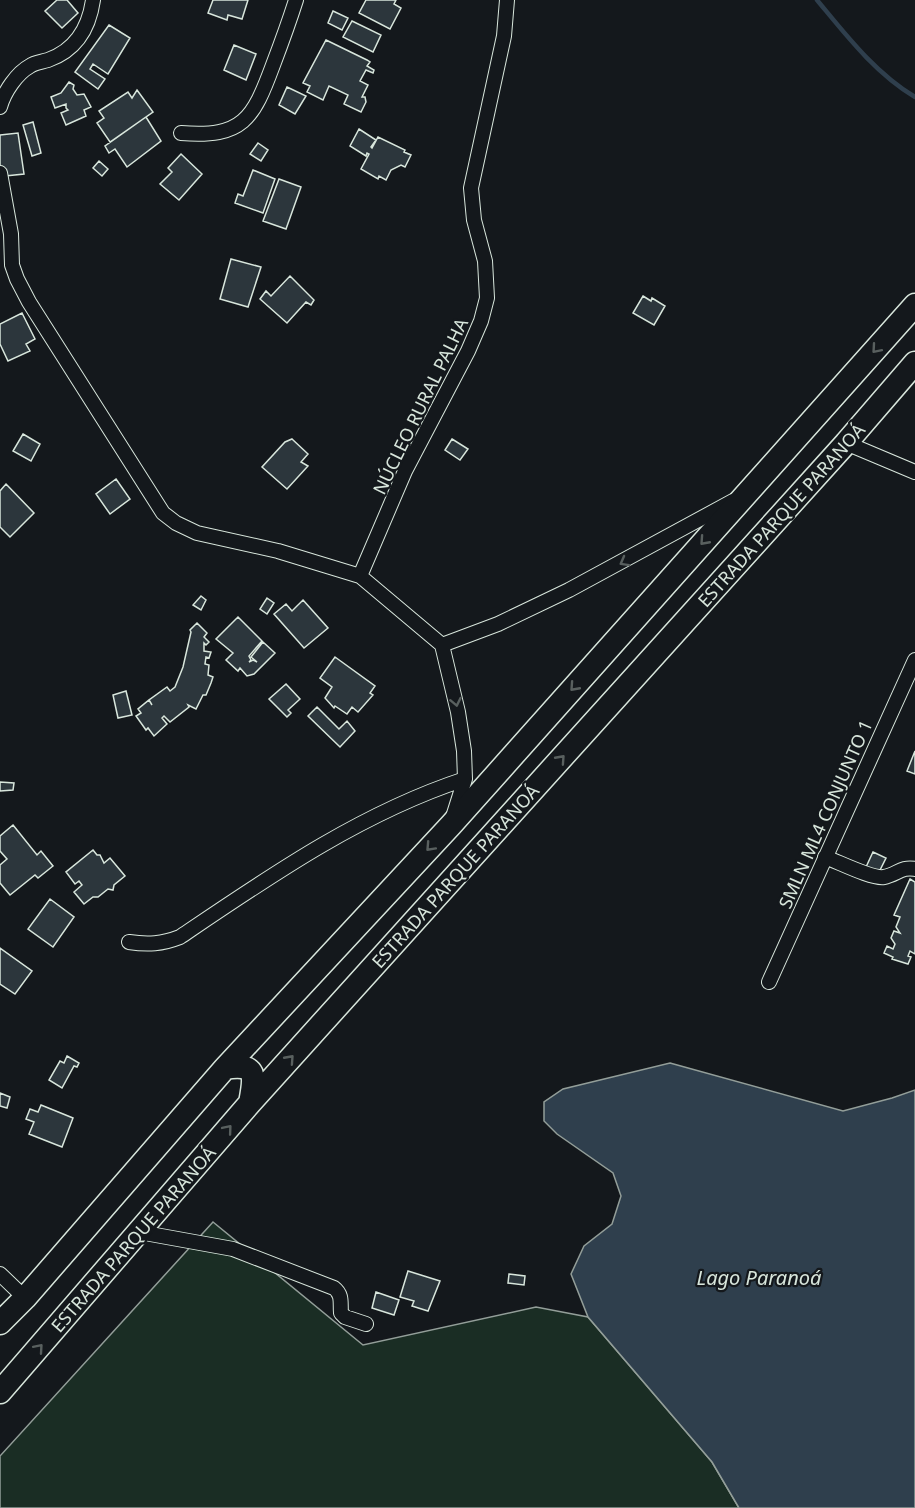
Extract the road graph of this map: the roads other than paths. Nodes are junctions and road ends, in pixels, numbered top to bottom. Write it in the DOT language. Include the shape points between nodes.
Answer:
graph roads {
  1 [pos="93,0"];
  2 [pos="296,0"];
  3 [pos="507,0"];
  4 [pos="0,107"];
  5 [pos="181,133"];
  6 [pos="0,173"];
  7 [pos="915,305"];
  8 [pos="915,363"];
  9 [pos="846,443"];
  10 [pos="915,472"];
  11 [pos="748,492"];
  12 [pos="360,576"];
  13 [pos="442,645"];
  14 [pos="915,660"];
  15 [pos="465,779"];
  16 [pos="451,825"];
  17 [pos="825,857"];
  18 [pos="915,869"];
  19 [pos="129,942"];
  20 [pos="769,982"];
  21 [pos="225,1068"];
  22 [pos="250,1103"];
  23 [pos="139,1232"];
  24 [pos="0,1274"];
  25 [pos="25,1298"];
  26 [pos="0,1323"];
  27 [pos="366,1324"];
  28 [pos="0,1392"];
  1 -- 4 [label="street" via="91,15 75,45 23,70"];
  2 -- 5 [label="street" via="260,99 249,116 230,129 207,135"];
  3 -- 12 [label="street, NÚCLEO RURAL PALHA" via="504,36 471,188 474,220 485,261 487,298 468,351 405,471"];
  6 -- 12 [label="street" via="16,279 163,513 197,533 278,551"];
  7 -- 11 [label="main road, ESTRADA PARQUE PARANOÁ, one-way"];
  8 -- 9 [label="main road, ESTRADA PARQUE PARANOÁ"];
  9 -- 10 [label="street"];
  22 -- 9 [label="main road, ESTRADA PARQUE PARANOÁ, one-way"];
  11 -- 13 [label="street, one-way" via="569,590"];
  11 -- 16 [label="main road, ESTRADA PARQUE PARANOÁ, one-way"];
  12 -- 13 [label="street"];
  13 -- 15 [label="street, one-way" via="458,712"];
  14 -- 17 [label="street, SMLN ML4 CONJUNTO 1"];
  15 -- 16 [label="street"];
  15 -- 19 [label="street" via="374,815 285,867 180,937 163,944"];
  16 -- 21 [label="main road, ESTRADA PARQUE PARANOÁ, one-way"];
  17 -- 18 [label="street" via="878,878 903,868"];
  17 -- 20 [label="street, SMLN ML4 CONJUNTO 1"];
  21 -- 22 [label="main road" via="244,1066 251,1070 254,1078"];
  21 -- 25 [label="main road, ESTRADA PARQUE PARANOÁ"];
  23 -- 22 [label="main road, ESTRADA PARQUE PARANOÁ, one-way"];
  23 -- 27 [label="street" via="233,1249 334,1288 341,1297 341,1313"];
  28 -- 23 [label="main road, ESTRADA PARQUE PARANOÁ, one-way"];
  24 -- 25 [label="street"];
  25 -- 26 [label="main road, ESTRADA PARQUE PARANOÁ"];
}
